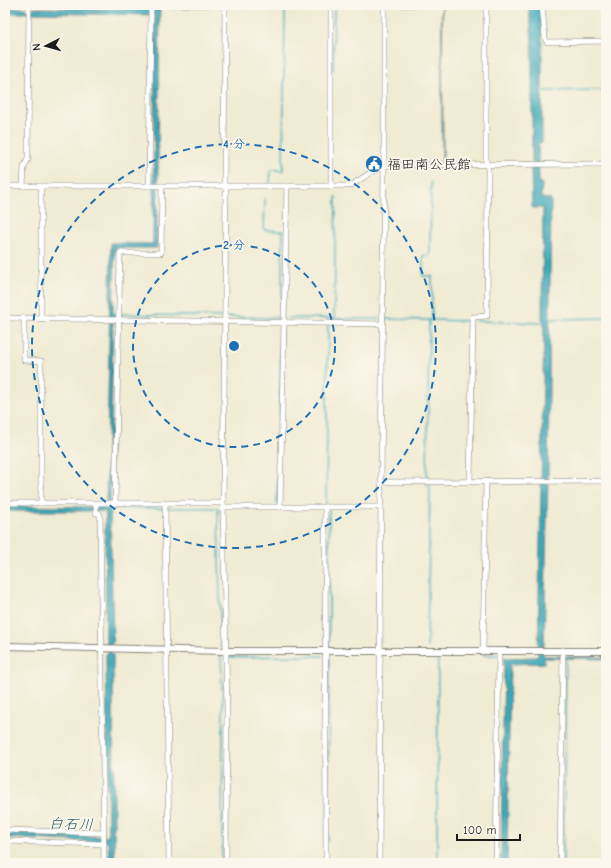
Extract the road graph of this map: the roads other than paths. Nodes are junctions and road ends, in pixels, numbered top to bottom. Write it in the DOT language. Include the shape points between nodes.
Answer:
graph roads {
  1 [pos="159,5"];
  2 [pos="225,5"];
  3 [pos="331,5"];
  4 [pos="384,5"];
  5 [pos="440,5"];
  6 [pos="444,5"];
  7 [pos="486,5"];
  8 [pos="522,5"];
  9 [pos="542,5"];
  10 [pos="151,6"];
  11 [pos="29,9"];
  12 [pos="606,41"];
  13 [pos="606,164"];
  14 [pos="384,166"];
  15 [pos="487,166"];
  16 [pos="5,186"];
  17 [pos="23,186"];
  18 [pos="156,186"];
  19 [pos="224,186"];
  20 [pos="287,186"];
  21 [pos="331,186"];
  22 [pos="41,187"];
  23 [pos="117,317"];
  24 [pos="5,318"];
  25 [pos="24,318"];
  26 [pos="41,318"];
  27 [pos="224,321"];
  28 [pos="284,322"];
  29 [pos="382,324"];
  30 [pos="606,480"];
  31 [pos="470,481"];
  32 [pos="486,481"];
  33 [pos="381,482"];
  34 [pos="5,503"];
  35 [pos="41,503"];
  36 [pos="96,504"];
  37 [pos="114,504"];
  38 [pos="223,505"];
  39 [pos="165,506"];
  40 [pos="280,507"];
  41 [pos="325,507"];
  42 [pos="381,507"];
  43 [pos="5,646"];
  44 [pos="106,649"];
  45 [pos="167,650"];
  46 [pos="499,650"];
  47 [pos="226,651"];
  48 [pos="326,651"];
  49 [pos="380,651"];
  50 [pos="483,651"];
  51 [pos="606,651"];
  52 [pos="563,655"];
  53 [pos="5,830"];
  54 [pos="104,839"];
  55 [pos="5,841"];
  56 [pos="104,863"];
  57 [pos="169,863"];
  58 [pos="226,863"];
  59 [pos="326,863"];
  60 [pos="379,863"];
  61 [pos="496,863"];
  62 [pos="560,863"];
  1 -- 2 [label="street"];
  1 -- 10 [label="street"];
  2 -- 3 [label="street"];
  2 -- 19 [label="street"];
  3 -- 4 [label="street"];
  3 -- 21 [label="street"];
  4 -- 5 [label="street"];
  4 -- 14 [label="street"];
  5 -- 6 [label="street"];
  6 -- 7 [label="street"];
  7 -- 8 [label="street"];
  7 -- 15 [label="street"];
  9 -- 12 [label="street" via="547,42"];
  10 -- 18 [label="street"];
  11 -- 17 [label="street" via="28,159 24,167"];
  13 -- 15 [label="street"];
  14 -- 15 [label="street"];
  14 -- 21 [label="street" via="352,185"];
  14 -- 29 [label="street"];
  15 -- 31 [label="street" via="487,316 473,317"];
  16 -- 17 [label="street"];
  17 -- 22 [label="street"];
  18 -- 19 [label="street"];
  18 -- 22 [label="street"];
  18 -- 23 [label="street" via="161,253 120,253"];
  19 -- 20 [label="street"];
  19 -- 27 [label="street"];
  20 -- 21 [label="street"];
  20 -- 28 [label="street"];
  22 -- 26 [label="street"];
  23 -- 26 [label="street" via="108,320"];
  23 -- 27 [label="street"];
  23 -- 37 [label="street"];
  24 -- 25 [label="street"];
  25 -- 26 [label="street"];
  25 -- 35 [label="street" via="24,360 41,361"];
  27 -- 28 [label="street"];
  27 -- 38 [label="street"];
  28 -- 29 [label="street"];
  28 -- 40 [label="street"];
  29 -- 33 [label="street"];
  30 -- 32 [label="street"];
  31 -- 32 [label="street"];
  31 -- 33 [label="street"];
  32 -- 50 [label="street"];
  33 -- 42 [label="street"];
  34 -- 35 [label="street"];
  35 -- 36 [label="street"];
  36 -- 37 [label="street"];
  36 -- 44 [label="street" via="96,513 100,515"];
  37 -- 39 [label="street"];
  38 -- 39 [label="street"];
  38 -- 40 [label="street"];
  38 -- 47 [label="street"];
  39 -- 45 [label="street"];
  40 -- 41 [label="street"];
  41 -- 42 [label="street"];
  41 -- 48 [label="street"];
  42 -- 49 [label="street"];
  43 -- 44 [label="street"];
  44 -- 45 [label="street"];
  44 -- 54 [label="street"];
  45 -- 47 [label="street"];
  45 -- 57 [label="street"];
  46 -- 50 [label="street"];
  46 -- 52 [label="street" via="541,650"];
  46 -- 61 [label="street"];
  47 -- 48 [label="street"];
  47 -- 58 [label="street"];
  48 -- 49 [label="street"];
  48 -- 59 [label="street"];
  49 -- 50 [label="street"];
  49 -- 60 [label="street"];
  51 -- 52 [label="street"];
  52 -- 62 [label="street"];
  53 -- 54 [label="street"];
  54 -- 55 [label="street"];
  54 -- 56 [label="street"];
}
